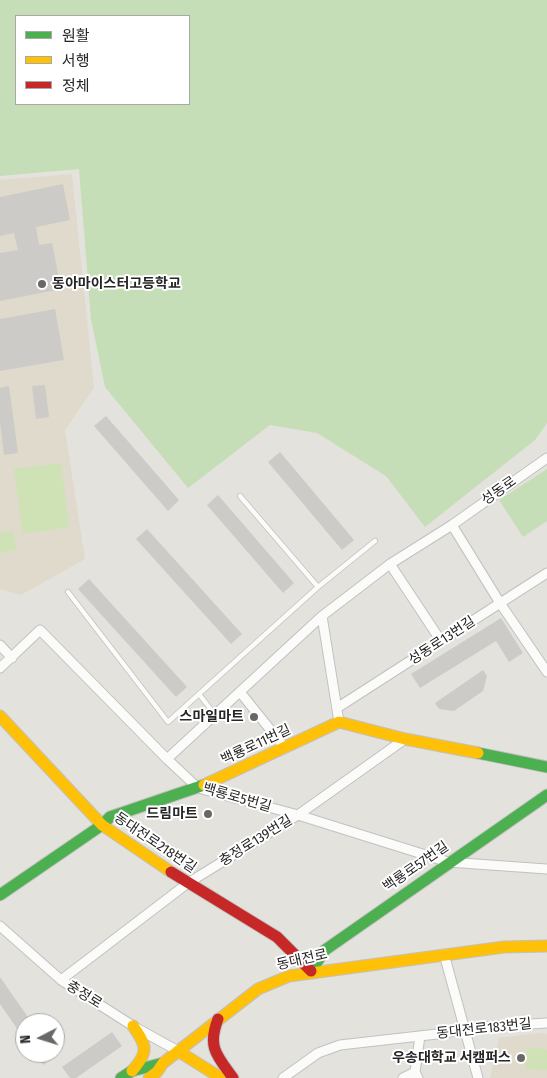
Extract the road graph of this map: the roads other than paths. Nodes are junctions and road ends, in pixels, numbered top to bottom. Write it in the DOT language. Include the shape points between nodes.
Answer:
graph roads {
  1 [pos="547,458"];
  2 [pos="240,496"];
  3 [pos="452,524"];
  4 [pos="374,541"];
  5 [pos="390,564"];
  6 [pos="547,573"];
  7 [pos="318,587"];
  8 [pos="68,592"];
  9 [pos="500,603"];
  10 [pos="322,616"];
  11 [pos="440,642"];
  12 [pos="0,645"];
  13 [pos="12,658"];
  14 [pos="0,668"];
  15 [pos="547,672"];
  16 [pos="240,692"];
  17 [pos="199,694"];
  18 [pos="337,708"];
  19 [pos="215,715"];
  20 [pos="0,716"];
  21 [pos="339,722"];
  22 [pos="405,738"];
  23 [pos="285,748"];
  24 [pos="167,759"];
  25 [pos="547,766"];
  26 [pos="198,788"];
  27 [pos="547,795"];
  28 [pos="298,816"];
  29 [pos="102,825"];
  30 [pos="448,862"];
  31 [pos="547,869"];
  32 [pos="188,883"];
  33 [pos="0,895"];
  34 [pos="0,926"];
  35 [pos="547,946"];
  36 [pos="444,954"];
  37 [pos="311,972"];
  38 [pos="61,980"];
  39 [pos="220,1016"];
  40 [pos="547,1023"];
  41 [pos="133,1026"];
  42 [pos="466,1028"];
  43 [pos="420,1036"];
  44 [pos="178,1050"];
  45 [pos="162,1062"];
  46 [pos="132,1071"];
  47 [pos="417,1075"];
  48 [pos="121,1078"];
  49 [pos="148,1078"];
  50 [pos="221,1078"];
  51 [pos="233,1078"];
  52 [pos="283,1078"];
  53 [pos="403,1078"];
  54 [pos="478,1078"];
  1 -- 3 [label="street, 성동로"];
  2 -- 7 [label="lane"];
  3 -- 5 [label="street, 성동로"];
  3 -- 9 [label="street"];
  4 -- 7 [label="lane"];
  5 -- 10 [label="street, 성동로"];
  5 -- 11 [label="street"];
  6 -- 9 [label="street, 성동로13번길"];
  7 -- 17 [label="lane"];
  8 -- 17 [label="lane" via="168,722"];
  9 -- 11 [label="street, 성동로13번길"];
  9 -- 15 [label="street"];
  10 -- 16 [label="street, 성동로"];
  10 -- 18 [label="street"];
  11 -- 18 [label="street, 성동로13번길"];
  12 -- 13 [label="street"];
  13 -- 14 [label="street, 백룡로5번길"];
  13 -- 24 [label="street, 백룡로5번길" via="40,630"];
  16 -- 19 [label="street, 성동로"];
  16 -- 23 [label="street"];
  17 -- 19 [label="lane"];
  18 -- 21 [label="street"];
  19 -- 24 [label="street, 성동로"];
  20 -- 29 [label="street, 동대전로218번길"];
  21 -- 22 [label="street"];
  21 -- 23 [label="street, 백룡로11번길"];
  22 -- 25 [label="street"];
  22 -- 28 [label="street, 충정로139번길"];
  23 -- 26 [label="street, 백룡로11번길"];
  24 -- 26 [label="street, 백룡로5번길"];
  26 -- 28 [label="street, 백룡로5번길"];
  26 -- 29 [label="street, 백룡로11번길" via="110,817"];
  27 -- 30 [label="street, 백룡로57번길"];
  28 -- 30 [label="street, 백룡로5번길"];
  28 -- 32 [label="street, 충정로139번길"];
  29 -- 32 [label="street, 동대전로218번길"];
  29 -- 33 [label="street, 백룡로11번길"];
  30 -- 31 [label="street, 백룡로5번길"];
  30 -- 37 [label="street, 백룡로57번길" via="325,950"];
  32 -- 37 [label="street, 동대전로218번길" via="276,937"];
  32 -- 38 [label="street, 충정로139번길"];
  34 -- 38 [label="street, 충정로"];
  35 -- 36 [label="street, 동대전로"];
  36 -- 37 [label="street, 동대전로"];
  36 -- 42 [label="street"];
  37 -- 39 [label="street, 동대전로" via="289,976 258,989"];
  38 -- 41 [label="street, 충정로"];
  39 -- 44 [label="street, 동대전로"];
  39 -- 51 [label="street" via="211,1034 211,1044"];
  40 -- 42 [label="street, 동대전로183번길"];
  41 -- 44 [label="street, 충정로"];
  41 -- 46 [label="street" via="144,1040 146,1049 143,1059"];
  42 -- 43 [label="street, 동대전로183번길"];
  42 -- 54 [label="street"];
  43 -- 47 [label="street, 동대전로183번길"];
  43 -- 52 [label="street, 동대전로183번길" via="340,1045 318,1053"];
  44 -- 45 [label="street, 동대전로"];
  44 -- 50 [label="street"];
  45 -- 46 [label="street, 동대전로"];
  45 -- 49 [label="street, 동대전로" via="157,1072"];
  46 -- 48 [label="street, 동대전로"];
  47 -- 53 [label="street"];
}
